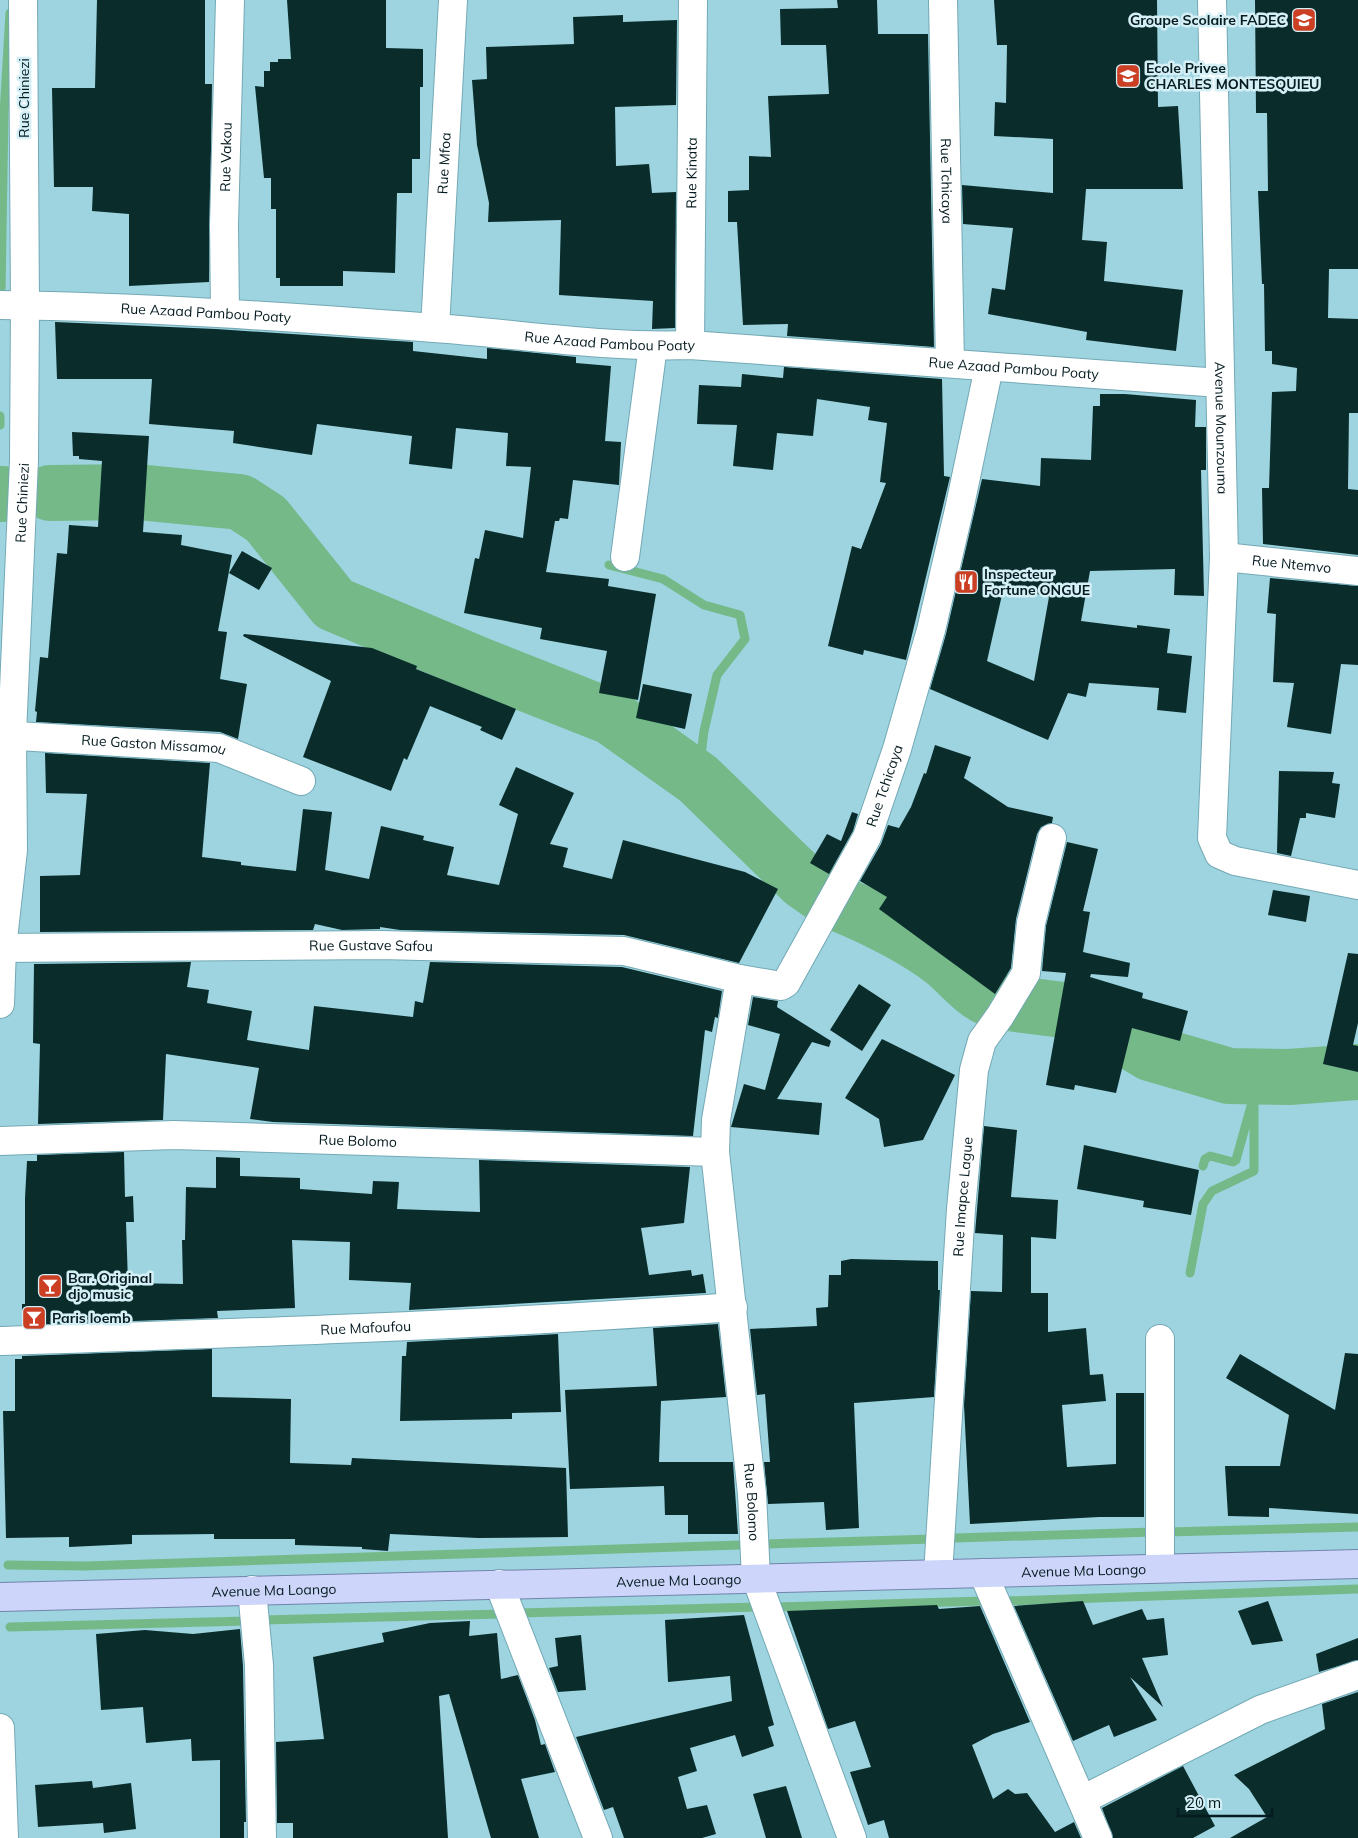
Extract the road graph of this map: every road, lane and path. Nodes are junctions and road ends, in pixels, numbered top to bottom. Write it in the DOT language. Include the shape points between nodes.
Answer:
graph roads {
  1 [pos="23,0"];
  2 [pos="230,0"];
  3 [pos="453,0"];
  4 [pos="693,0"];
  5 [pos="943,0"];
  6 [pos="1212,0"];
  7 [pos="13,305"];
  8 [pos="225,313"];
  9 [pos="435,328"];
  10 [pos="690,345"];
  11 [pos="652,346"];
  12 [pos="950,363"];
  13 [pos="989,367"];
  14 [pos="1220,383"];
  15 [pos="625,557"];
  16 [pos="1224,557"];
  17 [pos="1358,571"];
  18 [pos="6,735"];
  19 [pos="301,781"];
  20 [pos="1052,838"];
  21 [pos="1358,885"];
  22 [pos="1,948"];
  23 [pos="740,979"];
  24 [pos="0,1004"];
  25 [pos="0,1141"];
  26 [pos="715,1146"];
  27 [pos="733,1307"];
  28 [pos="1160,1340"];
  29 [pos="0,1341"];
  30 [pos="1358,1564"];
  31 [pos="1160,1568"];
  32 [pos="983,1573"];
  33 [pos="938,1574"];
  34 [pos="756,1578"];
  35 [pos="498,1584"];
  36 [pos="252,1590"];
  37 [pos="0,1597"];
  38 [pos="1358,1675"];
  39 [pos="0,1728"];
  40 [pos="1082,1800"];
  41 [pos="4,1838"];
  42 [pos="262,1838"];
  43 [pos="598,1838"];
  44 [pos="852,1838"];
  45 [pos="1098,1838"];
  1 -- 7 [label="street, Rue Chiniezi"];
  2 -- 8 [label="street, Rue Vakou"];
  3 -- 9 [label="street, Rue Mfoa"];
  4 -- 10 [label="street, Rue Kinata"];
  5 -- 12 [label="street, Rue Tchicaya"];
  6 -- 14 [label="street, Avenue Mounzouma"];
  7 -- 8 [label="street, Rue Azaad Pambou Poaty"];
  7 -- 18 [label="street, Rue Chiniezi" via="24,460"];
  8 -- 9 [label="street, Rue Azaad Pambou Poaty"];
  9 -- 11 [label="street, Rue Azaad Pambou Poaty"];
  10 -- 11 [label="street, Rue Azaad Pambou Poaty"];
  10 -- 12 [label="street, Rue Azaad Pambou Poaty"];
  11 -- 15 [label="street"];
  12 -- 13 [label="street, Rue Azaad Pambou Poaty"];
  13 -- 14 [label="street, Rue Azaad Pambou Poaty"];
  13 -- 23 [label="street, Rue Tchicaya" via="922,665 867,838 786,983 781,986"];
  14 -- 16 [label="street, Avenue Mounzouma"];
  16 -- 17 [label="street, Rue Ntemvo"];
  16 -- 21 [label="street, Avenue Mounzouma" via="1212,838 1219,854 1235,861"];
  18 -- 19 [label="street, Rue Gaston Missamou" via="218,748"];
  18 -- 22 [label="street, Rue Chiniezi" via="13,850"];
  20 -- 33 [label="street, Rue Imapce Lague" via="1031,923 1026,973 982,1042 974,1070 961,1209"];
  22 -- 23 [label="street, Rue Gustave Safou" via="382,945 624,952"];
  22 -- 24 [label="street, Rue Chiniezi"];
  23 -- 26 [label="street"];
  25 -- 26 [label="street, Rue Bolomo" via="174,1135"];
  26 -- 27 [label="street, Rue Bolomo"];
  27 -- 29 [label="street, Rue Mafoufou" via="336,1330"];
  27 -- 34 [label="street, Rue Bolomo" via="752,1494"];
  28 -- 31 [label="street"];
  30 -- 31 [label="main road, Avenue Ma Loango"];
  31 -- 32 [label="main road, Avenue Ma Loango"];
  32 -- 33 [label="main road, Avenue Ma Loango"];
  32 -- 40 [label="street"];
  33 -- 34 [label="main road, Avenue Ma Loango"];
  34 -- 35 [label="main road, Avenue Ma Loango"];
  34 -- 44 [label="street, Rue Bolomo"];
  35 -- 36 [label="main road, Avenue Ma Loango"];
  35 -- 43 [label="street"];
  36 -- 37 [label="main road, Avenue Ma Loango"];
  36 -- 42 [label="street" via="258,1666"];
  38 -- 40 [label="street" via="1260,1710"];
  39 -- 41 [label="street"];
  40 -- 45 [label="street"];
}
